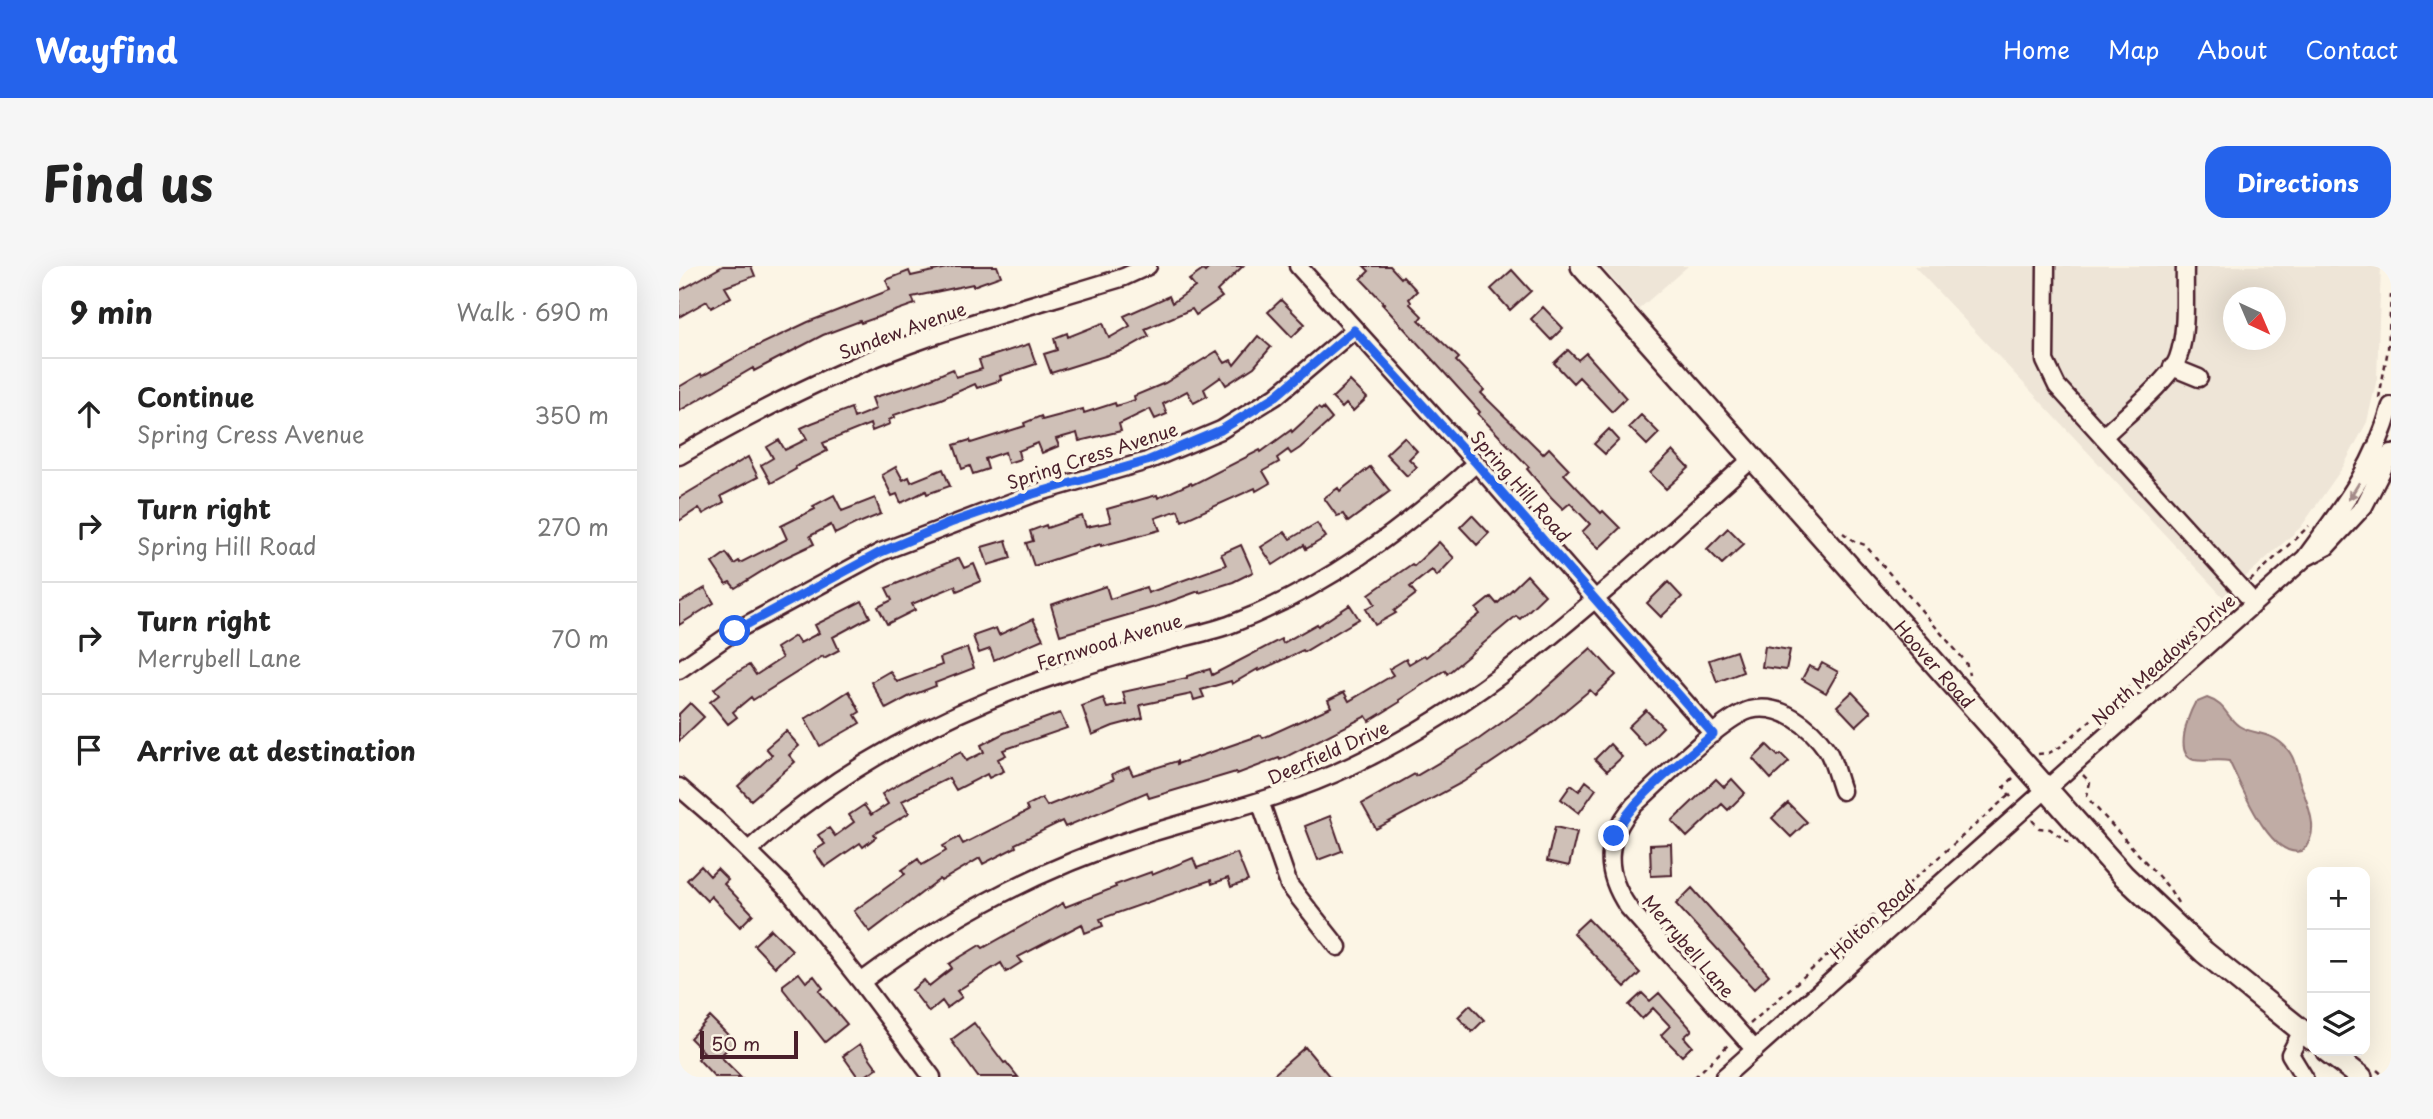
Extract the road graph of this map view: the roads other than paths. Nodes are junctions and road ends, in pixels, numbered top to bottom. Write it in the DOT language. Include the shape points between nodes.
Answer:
graph roads {
  1 [pos="1149,266"];
  2 [pos="1298,266"];
  3 [pos="1582,266"];
  4 [pos="2046,266"];
  5 [pos="2185,266"];
  6 [pos="1354,330"];
  7 [pos="2172,367"];
  8 [pos="2199,378"];
  9 [pos="2384,407"];
  10 [pos="2103,437"];
  11 [pos="2391,453"];
  12 [pos="679,456"];
  13 [pos="1752,459"];
  14 [pos="1476,463"];
  15 [pos="2305,558"];
  16 [pos="1595,600"];
  17 [pos="2254,603"];
  18 [pos="679,670"];
  19 [pos="1713,734"];
  20 [pos="679,787"];
  21 [pos="2046,790"];
  22 [pos="1842,791"];
  23 [pos="1260,801"];
  24 [pos="749,850"];
  25 [pos="1338,947"];
  26 [pos="861,982"];
  27 [pos="2307,1035"];
  28 [pos="1755,1050"];
  29 [pos="2334,1056"];
  30 [pos="932,1077"];
  31 [pos="1724,1077"];
  32 [pos="2304,1077"];
  33 [pos="2361,1077"];
  1 -- 12 [label="street, Sundew Avenue" via="929,337 738,421"];
  2 -- 6 [label="street, Spring Hill Road"];
  3 -- 13 [label="main road, Hoover Road"];
  4 -- 10 [label="street" via="2046,361 2050,374"];
  5 -- 7 [label="street" via="2183,332"];
  6 -- 14 [label="street, Spring Hill Road"];
  6 -- 18 [label="street, Spring Cress Avenue" via="1276,396 1221,430 1147,461 1033,494 881,552 735,631"];
  7 -- 8 [label="street"];
  7 -- 10 [label="street"];
  9 -- 15 [label="street, North Meadows Drive, one-way" via="2377,447 2364,474"];
  10 -- 17 [label="street"];
  11 -- 15 [label="street, North Meadows Drive" via="2364,506 2326,548"];
  13 -- 16 [label="street, Deerfield Drive"];
  13 -- 21 [label="main road, Hoover Road"];
  14 -- 16 [label="street, Spring Hill Road"];
  14 -- 24 [label="street, Fernwood Avenue" via="1410,520 1337,573 1228,625 1059,674 979,704 849,772"];
  15 -- 17 [label="street, North Meadows Drive"];
  16 -- 19 [label="street, Spring Hill Road"];
  16 -- 23 [label="street, Deerfield Drive" via="1491,684 1425,728 1352,766"];
  17 -- 21 [label="street, North Meadows Drive"];
  19 -- 22 [label="street, Merrybell Lane" via="1752,710 1780,711 1805,724 1828,752"];
  19 -- 28 [label="street, Merrybell Lane" via="1622,819 1614,836 1611,864 1628,907"];
  20 -- 24 [label="street"];
  21 -- 27 [label="main road, Hoover Road" via="2151,903"];
  21 -- 28 [label="street, Holton Road"];
  23 -- 25 [label="street" via="1289,886"];
  23 -- 26 [label="street, Deerfield Drive" via="1141,836 1000,894 948,922"];
  24 -- 26 [label="street" via="789,891"];
  26 -- 30 [label="street"];
  27 -- 32 [label="street" via="2290,1054"];
  28 -- 31 [label="street, Holton Road"];
  29 -- 33 [label="main road"];
}
